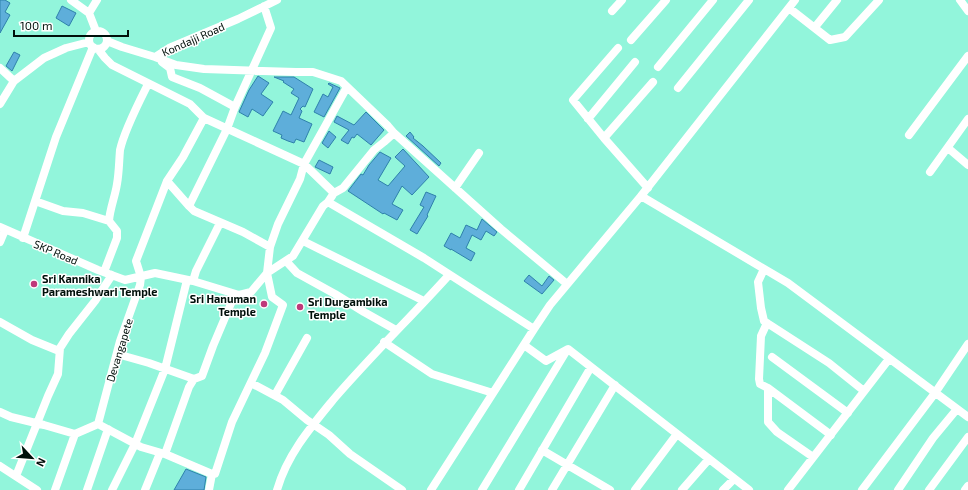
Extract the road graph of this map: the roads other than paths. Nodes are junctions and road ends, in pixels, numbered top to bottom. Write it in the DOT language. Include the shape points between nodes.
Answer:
graph roads {
  1 [pos="71,0"];
  2 [pos="97,0"];
  3 [pos="277,0"];
  4 [pos="622,0"];
  5 [pos="666,0"];
  6 [pos="713,0"];
  7 [pos="749,0"];
  8 [pos="796,0"];
  9 [pos="837,0"];
  10 [pos="879,0"];
  11 [pos="960,0"];
  12 [pos="264,6"];
  13 [pos="789,8"];
  14 [pos="612,11"];
  15 [pos="968,11"];
  16 [pos="89,13"];
  17 [pos="815,27"];
  18 [pos="96,31"];
  19 [pos="631,40"];
  20 [pos="107,41"];
  21 [pos="94,46"];
  22 [pos="618,48"];
  23 [pos="968,56"];
  24 [pos="155,57"];
  25 [pos="635,62"];
  26 [pos="658,67"];
  27 [pos="0,68"];
  28 [pos="253,71"];
  29 [pos="14,81"];
  30 [pos="653,82"];
  31 [pos="148,84"];
  32 [pos="347,87"];
  33 [pos="678,88"];
  34 [pos="0,104"];
  35 [pos="235,107"];
  36 [pos="204,118"];
  37 [pos="588,119"];
  38 [pos="968,119"];
  39 [pos="227,129"];
  40 [pos="394,133"];
  41 [pos="909,135"];
  42 [pos="604,138"];
  43 [pos="948,148"];
  44 [pos="480,153"];
  45 [pos="304,164"];
  46 [pos="968,165"];
  47 [pos="930,172"];
  48 [pos="167,181"];
  49 [pos="455,188"];
  50 [pos="648,188"];
  51 [pos="334,193"];
  52 [pos="641,196"];
  53 [pos="35,201"];
  54 [pos="328,202"];
  55 [pos="190,206"];
  56 [pos="109,221"];
  57 [pos="220,223"];
  58 [pos="3,229"];
  59 [pos="23,238"];
  60 [pos="303,241"];
  61 [pos="0,242"];
  62 [pos="270,247"];
  63 [pos="286,261"];
  64 [pos="764,269"];
  65 [pos="108,273"];
  66 [pos="267,273"];
  67 [pos="449,274"];
  68 [pos="141,277"];
  69 [pos="190,280"];
  70 [pos="567,284"];
  71 [pos="235,294"];
  72 [pos="424,301"];
  73 [pos="0,322"];
  74 [pos="767,323"];
  75 [pos="534,329"];
  76 [pos="396,330"];
  77 [pos="307,338"];
  78 [pos="384,342"];
  79 [pos="968,344"];
  80 [pos="524,345"];
  81 [pos="568,349"];
  82 [pos="59,351"];
  83 [pos="117,354"];
  84 [pos="772,357"];
  85 [pos="889,358"];
  86 [pos="591,367"];
  87 [pos="165,369"];
  88 [pos="194,379"];
  89 [pos="251,382"];
  90 [pos="615,386"];
  91 [pos="768,388"];
  92 [pos="864,391"];
  93 [pos="493,393"];
  94 [pos="935,393"];
  95 [pos="275,395"];
  96 [pos="957,409"];
  97 [pos="0,412"];
  98 [pos="848,413"];
  99 [pos="968,417"];
  100 [pos="37,424"];
  101 [pos="98,424"];
  102 [pos="313,424"];
  103 [pos="108,429"];
  104 [pos="75,434"];
  105 [pos="677,434"];
  106 [pos="831,435"];
  107 [pos="968,437"];
  108 [pos="135,444"];
  109 [pos="542,450"];
  110 [pos="162,454"];
  111 [pos="813,457"];
  112 [pos="709,459"];
  113 [pos="567,464"];
  114 [pos="0,466"];
  115 [pos="212,474"];
  116 [pos="16,476"];
  117 [pos="734,479"];
  118 [pos="968,486"];
  119 [pos="211,488"];
  120 [pos="37,490"];
  121 [pos="55,490"];
  122 [pos="87,490"];
  123 [pos="112,490"];
  124 [pos="145,490"];
  125 [pos="277,490"];
  126 [pos="402,490"];
  127 [pos="431,490"];
  128 [pos="482,490"];
  129 [pos="519,490"];
  130 [pos="552,490"];
  131 [pos="610,490"];
  132 [pos="635,490"];
  133 [pos="682,490"];
  134 [pos="723,490"];
  135 [pos="749,490"];
  136 [pos="788,490"];
  137 [pos="862,490"];
  138 [pos="898,490"];
  139 [pos="929,490"];
  140 [pos="965,490"];
  1 -- 16 [label="street"];
  2 -- 16 [label="street"];
  3 -- 12 [label="street, Kondajji Road"];
  4 -- 14 [label="street"];
  5 -- 19 [label="street"];
  6 -- 26 [label="street"];
  7 -- 33 [label="street"];
  8 -- 13 [label="street"];
  9 -- 17 [label="street"];
  10 -- 17 [label="street" via="845,37 830,40"];
  11 -- 15 [label="street"];
  12 -- 24 [label="street, Kondajji Road" via="169,48"];
  12 -- 28 [label="street" via="271,28"];
  13 -- 17 [label="street"];
  13 -- 50 [label="street"];
  16 -- 18 [label="street"];
  18 -- 20 [label="street" via="104,33"];
  18 -- 21 [label="street" via="90,36"];
  20 -- 21 [label="street" via="104,46"];
  20 -- 24 [label="street, Kondajji Road"];
  21 -- 29 [label="street" via="66,48 44,58"];
  21 -- 31 [label="street" via="112,65"];
  21 -- 53 [label="street" via="56,137"];
  22 -- 37 [label="street" via="573,100"];
  23 -- 41 [label="street"];
  24 -- 28 [label="street" via="176,65 204,69"];
  24 -- 35 [label="street" via="170,68 172,77 200,88"];
  25 -- 37 [label="street"];
  27 -- 29 [label="street"];
  28 -- 32 [label="street" via="313,72 341,81"];
  28 -- 35 [label="street"];
  29 -- 34 [label="street"];
  30 -- 42 [label="street"];
  31 -- 36 [label="street" via="190,104"];
  31 -- 56 [label="street" via="120,150 119,174"];
  32 -- 40 [label="street"];
  32 -- 45 [label="street"];
  35 -- 39 [label="street"];
  36 -- 39 [label="street"];
  36 -- 48 [label="street"];
  37 -- 42 [label="street"];
  38 -- 43 [label="street"];
  39 -- 45 [label="street"];
  39 -- 55 [label="street"];
  40 -- 49 [label="street"];
  40 -- 51 [label="street" via="374,150 343,188"];
  42 -- 50 [label="street"];
  43 -- 46 [label="street"];
  43 -- 47 [label="street"];
  44 -- 49 [label="street"];
  45 -- 51 [label="street"];
  45 -- 62 [label="street"];
  48 -- 55 [label="street"];
  48 -- 68 [label="street" via="136,261"];
  49 -- 70 [label="street"];
  50 -- 52 [label="street"];
  51 -- 54 [label="street"];
  52 -- 64 [label="street"];
  52 -- 70 [label="street"];
  53 -- 56 [label="street" via="63,211 83,213"];
  53 -- 59 [label="street"];
  54 -- 60 [label="street" via="323,206"];
  54 -- 67 [label="street"];
  55 -- 57 [label="street" via="194,211"];
  56 -- 65 [label="street" via="117,231 117,238"];
  57 -- 62 [label="street"];
  57 -- 69 [label="street"];
  58 -- 59 [label="street, SKP Road"];
  58 -- 61 [label="street"];
  59 -- 65 [label="street, SKP Road"];
  60 -- 63 [label="street" via="294,256"];
  60 -- 72 [label="street"];
  62 -- 66 [label="street"];
  63 -- 66 [label="street"];
  63 -- 76 [label="street" via="297,273"];
  64 -- 74 [label="street" via="758,282 761,308 764,321"];
  64 -- 85 [label="street" via="788,283"];
  65 -- 68 [label="street, SKP Road" via="125,280"];
  65 -- 82 [label="street" via="95,301"];
  66 -- 71 [label="street" via="251,292"];
  66 -- 89 [label="street" via="272,297 283,306"];
  67 -- 72 [label="street"];
  67 -- 75 [label="street"];
  68 -- 69 [label="street, SKP Road" via="155,273"];
  68 -- 83 [label="street, Devangapete"];
  69 -- 71 [label="street, SKP Road"];
  69 -- 87 [label="street"];
  70 -- 75 [label="street"];
  71 -- 88 [label="street" via="202,376"];
  72 -- 76 [label="street"];
  73 -- 82 [label="street" via="32,340"];
  74 -- 91 [label="street" via="761,336 759,379 760,384"];
  74 -- 92 [label="street" via="829,363"];
  75 -- 80 [label="street"];
  76 -- 78 [label="street"];
  77 -- 95 [label="street"];
  78 -- 93 [label="street" via="432,374"];
  78 -- 102 [label="street"];
  79 -- 94 [label="street"];
  80 -- 81 [label="street" via="546,361"];
  80 -- 93 [label="street"];
  81 -- 86 [label="street"];
  81 -- 128 [label="street"];
  82 -- 100 [label="street" via="58,374"];
  83 -- 87 [label="street"];
  83 -- 101 [label="street, Devangapete"];
  84 -- 98 [label="street"];
  85 -- 92 [label="street"];
  85 -- 94 [label="street"];
  86 -- 90 [label="street"];
  86 -- 109 [label="street"];
  87 -- 88 [label="street"];
  87 -- 108 [label="street"];
  88 -- 110 [label="street"];
  89 -- 95 [label="street"];
  89 -- 115 [label="street" via="232,422 215,474"];
  90 -- 105 [label="street"];
  90 -- 113 [label="street"];
  91 -- 106 [label="street"];
  91 -- 111 [label="street" via="768,422 777,432"];
  92 -- 98 [label="street"];
  93 -- 127 [label="street"];
  94 -- 96 [label="street"];
  94 -- 137 [label="street"];
  95 -- 102 [label="street"];
  96 -- 99 [label="street"];
  96 -- 138 [label="street" via="932,438"];
  97 -- 100 [label="street" via="10,418"];
  98 -- 106 [label="street"];
  100 -- 104 [label="street"];
  100 -- 116 [label="street"];
  101 -- 103 [label="street"];
  101 -- 104 [label="street"];
  102 -- 125 [label="street" via="289,457"];
  102 -- 126 [label="street" via="350,454"];
  103 -- 108 [label="street"];
  103 -- 122 [label="street"];
  104 -- 121 [label="street"];
  105 -- 112 [label="street"];
  105 -- 132 [label="street"];
  106 -- 111 [label="street"];
  107 -- 139 [label="street"];
  108 -- 110 [label="street"];
  108 -- 123 [label="street"];
  109 -- 113 [label="street"];
  109 -- 129 [label="street"];
  110 -- 115 [label="street"];
  110 -- 124 [label="street"];
  111 -- 136 [label="street"];
  112 -- 117 [label="street"];
  112 -- 133 [label="street"];
  113 -- 130 [label="street"];
  113 -- 131 [label="street"];
  114 -- 116 [label="street"];
  115 -- 119 [label="street"];
  116 -- 120 [label="street"];
  117 -- 134 [label="street"];
  117 -- 135 [label="street"];
  118 -- 140 [label="street"];
}
